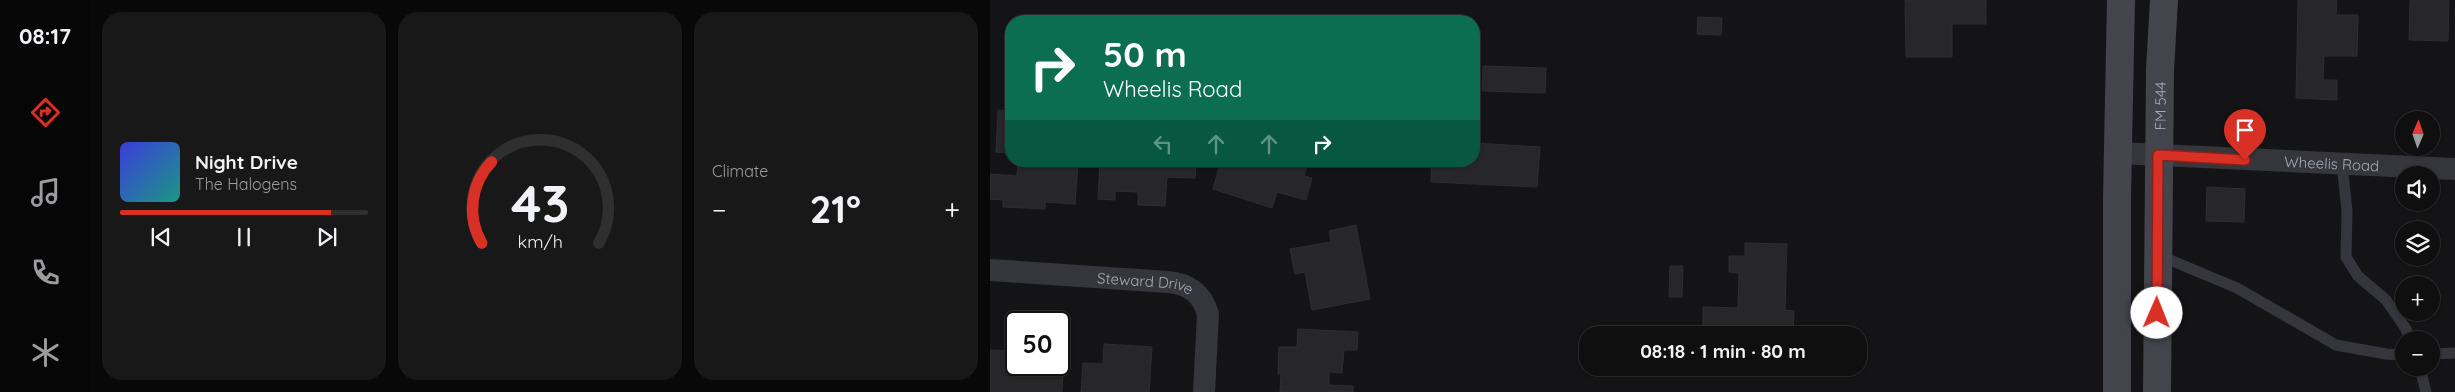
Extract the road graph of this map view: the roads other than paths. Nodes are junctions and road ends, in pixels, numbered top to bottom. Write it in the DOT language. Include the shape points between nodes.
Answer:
graph roads {
  1 [pos="2120,0"];
  2 [pos="2164,0"];
  3 [pos="2118,153"];
  4 [pos="2158,155"];
  5 [pos="2342,164"];
  6 [pos="2455,169"];
  7 [pos="2158,254"];
  8 [pos="990,270"];
  9 [pos="2407,331"];
  10 [pos="2455,352"];
  11 [pos="2440,353"];
  12 [pos="2395,354"];
  13 [pos="2422,376"];
  14 [pos="1204,392"];
  15 [pos="2117,392"];
  16 [pos="2157,392"];
  17 [pos="2426,392"];
  1 -- 3 [label="main road"];
  2 -- 4 [label="main road, FM 544"];
  3 -- 4 [label="street, Wheelis Road"];
  3 -- 15 [label="main road"];
  4 -- 5 [label="street, Wheelis Road"];
  4 -- 7 [label="main road, FM 544"];
  5 -- 6 [label="street, Wheelis Road"];
  5 -- 9 [label="lane" via="2347,211 2346,257 2358,276 2386,300"];
  7 -- 12 [label="lane" via="2237,288 2336,346"];
  7 -- 16 [label="main road, FM 544"];
  8 -- 14 [label="street, Steward Drive" via="1168,282 1190,287 1205,304 1208,314"];
  10 -- 11 [label="lane"];
  13 -- 17 [label="lane"];
}
